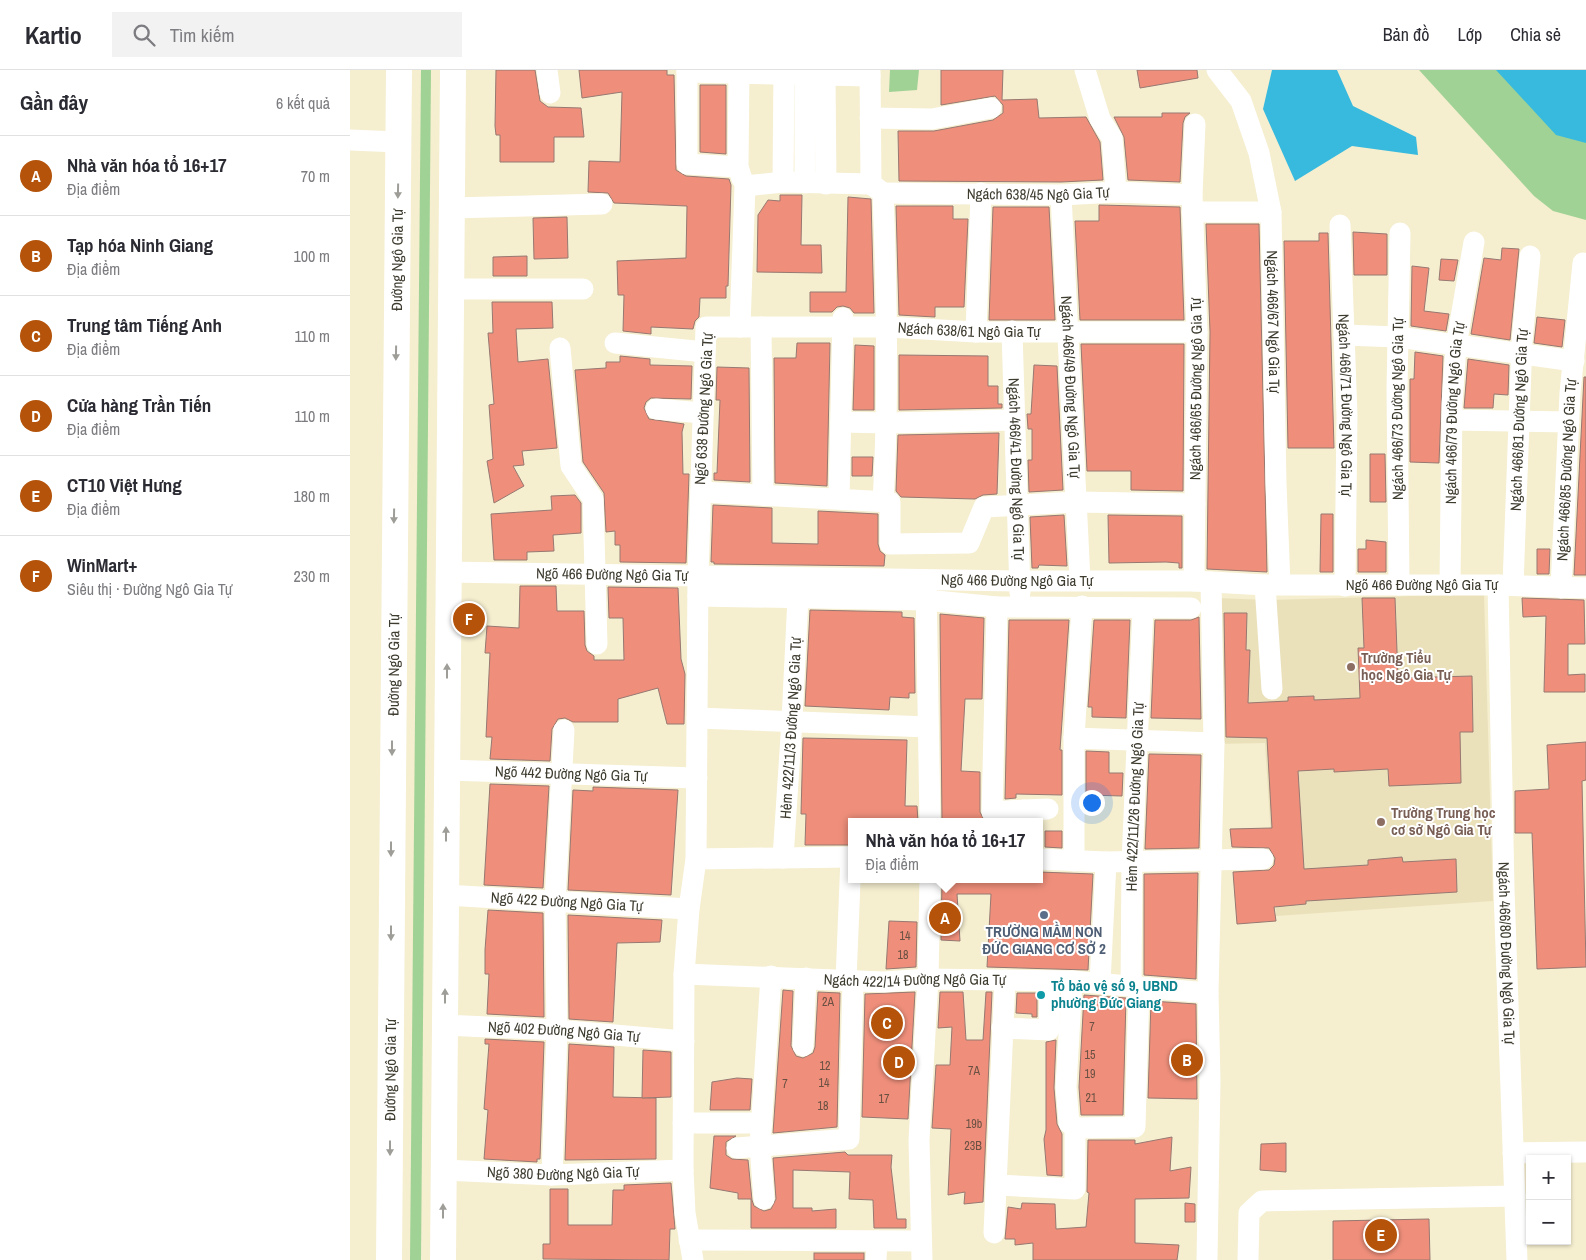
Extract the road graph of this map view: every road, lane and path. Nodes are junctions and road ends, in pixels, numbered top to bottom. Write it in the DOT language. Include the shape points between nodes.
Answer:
graph roads {
  1 [pos="399,70"];
  2 [pos="453,70"];
  3 [pos="547,70"];
  4 [pos="1085,70"];
  5 [pos="1217,70"];
  6 [pos="687,71"];
  7 [pos="739,72"];
  8 [pos="870,73"];
  9 [pos="800,74"];
  10 [pos="550,93"];
  11 [pos="991,108"];
  12 [pos="870,118"];
  13 [pos="1195,124"];
  14 [pos="350,140"];
  15 [pos="398,142"];
  16 [pos="741,177"];
  17 [pos="783,182"];
  18 [pos="805,183"];
  19 [pos="826,184"];
  20 [pos="877,188"];
  21 [pos="1116,192"];
  22 [pos="981,193"];
  23 [pos="1061,194"];
  24 [pos="602,204"];
  25 [pos="1192,204"];
  26 [pos="452,208"];
  27 [pos="1271,212"];
  28 [pos="1340,225"];
  29 [pos="1400,233"];
  30 [pos="1474,242"];
  31 [pos="1530,256"];
  32 [pos="1583,263"];
  33 [pos="583,288"];
  34 [pos="450,289"];
  35 [pos="868,318"];
  36 [pos="843,322"];
  37 [pos="747,324"];
  38 [pos="888,327"];
  39 [pos="1012,331"];
  40 [pos="976,332"];
  41 [pos="1068,332"];
  42 [pos="1197,332"];
  43 [pos="1344,336"];
  44 [pos="1398,337"];
  45 [pos="1581,340"];
  46 [pos="615,342"];
  47 [pos="1456,346"];
  48 [pos="560,348"];
  49 [pos="705,352"];
  50 [pos="1521,353"];
  51 [pos="1574,361"];
  52 [pos="656,409"];
  53 [pos="703,413"];
  54 [pos="1014,420"];
  55 [pos="1452,420"];
  56 [pos="1519,420"];
  57 [pos="841,422"];
  58 [pos="1569,422"];
  59 [pos="888,423"];
  60 [pos="701,492"];
  61 [pos="763,495"];
  62 [pos="839,498"];
  63 [pos="883,502"];
  64 [pos="1076,502"];
  65 [pos="1017,504"];
  66 [pos="1195,504"];
  67 [pos="448,572"];
  68 [pos="595,574"];
  69 [pos="698,575"];
  70 [pos="926,578"];
  71 [pos="1080,580"];
  72 [pos="1020,581"];
  73 [pos="1203,582"];
  74 [pos="1273,585"];
  75 [pos="1399,585"];
  76 [pos="1450,585"];
  77 [pos="1506,585"];
  78 [pos="1345,586"];
  79 [pos="1561,588"];
  80 [pos="1586,588"];
  81 [pos="698,596"];
  82 [pos="798,597"];
  83 [pos="926,600"];
  84 [pos="1082,606"];
  85 [pos="997,607"];
  86 [pos="1020,607"];
  87 [pos="1143,608"];
  88 [pos="1191,608"];
  89 [pos="597,644"];
  90 [pos="1272,690"];
  91 [pos="697,718"];
  92 [pos="792,721"];
  93 [pos="928,727"];
  94 [pos="564,730"];
  95 [pos="1074,738"];
  96 [pos="1139,739"];
  97 [pos="1214,743"];
  98 [pos="446,770"];
  99 [pos="562,774"];
  100 [pos="697,778"];
  101 [pos="1048,809"];
  102 [pos="1024,816"];
  103 [pos="930,818"];
  104 [pos="848,857"];
  105 [pos="783,858"];
  106 [pos="696,859"];
  107 [pos="1043,859"];
  108 [pos="1263,859"];
  109 [pos="1211,860"];
  110 [pos="1074,861"];
  111 [pos="1106,862"];
  112 [pos="1132,862"];
  113 [pos="851,883"];
  114 [pos="930,883"];
  115 [pos="445,895"];
  116 [pos="555,901"];
  117 [pos="689,910"];
  118 [pos="684,974"];
  119 [pos="771,976"];
  120 [pos="806,978"];
  121 [pos="850,980"];
  122 [pos="928,980"];
  123 [pos="1005,980"];
  124 [pos="1072,980"];
  125 [pos="1050,981"];
  126 [pos="1100,983"];
  127 [pos="1135,986"];
  128 [pos="1208,993"];
  129 [pos="444,1025"];
  130 [pos="1002,1028"];
  131 [pos="557,1030"];
  132 [pos="684,1041"];
  133 [pos="803,1046"];
  134 [pos="683,1122"];
  135 [pos="762,1123"];
  136 [pos="1073,1126"];
  137 [pos="760,1146"];
  138 [pos="737,1148"];
  139 [pos="1513,1152"];
  140 [pos="1586,1152"];
  141 [pos="443,1170"];
  142 [pos="683,1170"];
  143 [pos="552,1175"];
  144 [pos="996,1185"];
  145 [pos="1514,1196"];
  146 [pos="764,1199"];
  147 [pos="994,1234"];
  148 [pos="691,1250"];
  149 [pos="922,1250"];
  150 [pos="877,1251"];
  151 [pos="389,1260"];
  152 [pos="443,1260"];
  153 [pos="1207,1260"];
  154 [pos="1248,1260"];
  155 [pos="1517,1260"];
  1 -- 15 [label="main road, Đường Ngô Gia Tự"];
  2 -- 26 [label="main road"];
  3 -- 10 [label="street"];
  4 -- 21 [label="street" via="1100,119 1112,138"];
  5 -- 27 [label="street, Ngách 466/67 Ngô Gia Tự" via="1241,101 1259,153"];
  6 -- 7 [label="street"];
  6 -- 16 [label="street" via="688,164"];
  7 -- 9 [label="street"];
  7 -- 16 [label="street"];
  8 -- 9 [label="street"];
  8 -- 12 [label="street"];
  9 -- 17 [label="street"];
  9 -- 18 [label="street"];
  9 -- 19 [label="street"];
  11 -- 12 [label="street" via="932,119"];
  12 -- 20 [label="street"];
  13 -- 25 [label="street, Ngách 466/65 Đường Ngô Gia Tự"];
  14 -- 15 [label="street"];
  15 -- 151 [label="main road, Đường Ngô Gia Tự, one-way"];
  16 -- 17 [label="street"];
  16 -- 37 [label="street"];
  17 -- 18 [label="street"];
  18 -- 19 [label="street"];
  19 -- 20 [label="street"];
  20 -- 22 [label="street, Ngách 638/45 Ngô Gia Tự"];
  20 -- 38 [label="street"];
  21 -- 23 [label="street, Ngách 638/45 Ngô Gia Tự"];
  21 -- 25 [label="street, Ngách 638/45 Ngô Gia Tự"];
  22 -- 23 [label="street, Ngách 638/45 Ngô Gia Tự"];
  22 -- 40 [label="street"];
  23 -- 41 [label="street, Ngách 466/49 Đường Ngô Gia Tự"];
  24 -- 26 [label="street"];
  25 -- 27 [label="street, Ngách 638/45 Ngô Gia Tự"];
  25 -- 42 [label="street, Ngách 466/65 Đường Ngô Gia Tự"];
  26 -- 34 [label="main road"];
  27 -- 74 [label="street, Ngách 466/67 Ngô Gia Tự" via="1276,484"];
  28 -- 43 [label="street, Ngách 466/71 Đường Ngô Gia Tự"];
  29 -- 44 [label="street, Ngách 466/73 Đường Ngô Gia Tự"];
  30 -- 47 [label="street, Ngách 466/79 Đường Ngô Gia Tự"];
  31 -- 50 [label="street, Ngách 466/81 Đường Ngô Gia Tự"];
  32 -- 45 [label="street, Ngách 466/85 Đường Ngô Gia Tự"];
  33 -- 34 [label="street"];
  34 -- 67 [label="main road"];
  35 -- 36 [label="street"];
  36 -- 37 [label="street"];
  36 -- 38 [label="street, Ngách 638/61 Ngô Gia Tự"];
  36 -- 57 [label="street"];
  37 -- 49 [label="street, Ngõ 638 Đường Ngô Gia Tự" via="706,327"];
  37 -- 61 [label="street"];
  38 -- 40 [label="street, Ngách 638/61 Ngô Gia Tự"];
  38 -- 59 [label="street"];
  39 -- 40 [label="street, Ngách 638/61 Ngô Gia Tự"];
  39 -- 41 [label="street, Ngách 638/61 Ngô Gia Tự"];
  39 -- 54 [label="street, Ngách 466/41 Đường Ngô Gia Tự"];
  41 -- 42 [label="street, Ngách 638/61 Ngô Gia Tự"];
  41 -- 64 [label="street, Ngách 466/49 Đường Ngô Gia Tự"];
  42 -- 66 [label="street, Ngách 466/65 Đường Ngô Gia Tự"];
  43 -- 44 [label="street"];
  43 -- 78 [label="street, Ngách 466/71 Đường Ngô Gia Tự" via="1347,416"];
  44 -- 47 [label="street"];
  44 -- 75 [label="street, Ngách 466/73 Đường Ngô Gia Tự"];
  45 -- 51 [label="street, Ngách 466/85 Đường Ngô Gia Tự"];
  46 -- 49 [label="street"];
  47 -- 50 [label="street"];
  47 -- 55 [label="street, Ngách 466/79 Đường Ngô Gia Tự"];
  48 -- 68 [label="street" via="571,466 593,499"];
  49 -- 53 [label="street, Ngõ 638 Đường Ngô Gia Tự"];
  50 -- 51 [label="street"];
  50 -- 56 [label="street, Ngách 466/81 Đường Ngô Gia Tự"];
  51 -- 58 [label="street, Ngách 466/85 Đường Ngô Gia Tự"];
  52 -- 53 [label="street"];
  53 -- 60 [label="street, Ngõ 638 Đường Ngô Gia Tự"];
  54 -- 59 [label="street"];
  54 -- 65 [label="street, Ngách 466/41 Đường Ngô Gia Tự"];
  55 -- 56 [label="street"];
  55 -- 76 [label="street, Ngách 466/79 Đường Ngô Gia Tự"];
  56 -- 58 [label="street"];
  56 -- 77 [label="street, Ngách 466/81 Đường Ngô Gia Tự"];
  57 -- 59 [label="street"];
  57 -- 62 [label="street"];
  58 -- 79 [label="street, Ngách 466/85 Đường Ngô Gia Tự"];
  59 -- 63 [label="street"];
  60 -- 61 [label="street"];
  60 -- 69 [label="street, Ngõ 638 Đường Ngô Gia Tự"];
  61 -- 62 [label="street"];
  62 -- 63 [label="street"];
  63 -- 65 [label="street" via="890,502 890,544 969,543 984,507"];
  64 -- 65 [label="street"];
  64 -- 66 [label="street"];
  64 -- 71 [label="street, Ngách 466/49 Đường Ngô Gia Tự"];
  65 -- 72 [label="street, Ngách 466/41 Đường Ngô Gia Tự"];
  66 -- 73 [label="street, Ngách 466/65 Đường Ngô Gia Tự"];
  67 -- 68 [label="street, Ngõ 466 Đường Ngô Gia Tự"];
  98 -- 67 [label="main road, one-way"];
  68 -- 69 [label="street, Ngõ 466 Đường Ngô Gia Tự"];
  68 -- 89 [label="street"];
  69 -- 70 [label="street, Ngõ 466 Đường Ngô Gia Tự"];
  69 -- 81 [label="street"];
  70 -- 72 [label="street, Ngõ 466 Đường Ngô Gia Tự"];
  70 -- 83 [label="street"];
  71 -- 72 [label="street, Ngõ 466 Đường Ngô Gia Tự"];
  71 -- 73 [label="street, Ngõ 466 Đường Ngô Gia Tự"];
  72 -- 86 [label="street, Ngách 466/41 Đường Ngô Gia Tự"];
  73 -- 74 [label="street, Ngõ 466 Đường Ngô Gia Tự"];
  73 -- 97 [label="street, Ngách 466/65 Đường Ngô Gia Tự"];
  74 -- 78 [label="street, Ngõ 466 Đường Ngô Gia Tự"];
  74 -- 90 [label="street, Ngách 466/67 Ngô Gia Tự"];
  75 -- 76 [label="street, Ngõ 466 Đường Ngô Gia Tự"];
  75 -- 78 [label="street, Ngõ 466 Đường Ngô Gia Tự"];
  76 -- 77 [label="street, Ngõ 466 Đường Ngô Gia Tự"];
  77 -- 79 [label="street, Ngõ 466 Đường Ngô Gia Tự"];
  77 -- 139 [label="street, Ngách 466/80 Đường Ngô Gia Tự"];
  79 -- 80 [label="street, Ngõ 466 Đường Ngô Gia Tự"];
  81 -- 82 [label="street"];
  81 -- 91 [label="street"];
  82 -- 83 [label="street"];
  82 -- 92 [label="street, Hẻm 422/11/3 Đường Ngô Gia Tự"];
  83 -- 85 [label="street"];
  83 -- 93 [label="street"];
  84 -- 86 [label="street"];
  84 -- 87 [label="street"];
  84 -- 95 [label="street"];
  85 -- 86 [label="street"];
  85 -- 102 [label="street" via="992,812"];
  87 -- 88 [label="street"];
  87 -- 96 [label="street, Hẻm 422/11/26 Đường Ngô Gia Tự"];
  91 -- 92 [label="street"];
  91 -- 100 [label="street"];
  92 -- 93 [label="street"];
  92 -- 105 [label="street, Hẻm 422/11/3 Đường Ngô Gia Tự"];
  93 -- 103 [label="street"];
  94 -- 99 [label="street"];
  95 -- 96 [label="street"];
  95 -- 110 [label="street"];
  96 -- 97 [label="street"];
  96 -- 112 [label="street, Hẻm 422/11/26 Đường Ngô Gia Tự"];
  97 -- 109 [label="street, Ngách 466/65 Đường Ngô Gia Tự"];
  98 -- 99 [label="street, Ngõ 442 Đường Ngô Gia Tự"];
  115 -- 98 [label="main road, one-way"];
  99 -- 100 [label="street, Ngõ 442 Đường Ngô Gia Tự"];
  99 -- 116 [label="street"];
  100 -- 106 [label="street"];
  101 -- 102 [label="street"];
  104 -- 105 [label="street"];
  105 -- 106 [label="street"];
  106 -- 117 [label="street"];
  107 -- 110 [label="street"];
  108 -- 109 [label="street"];
  109 -- 112 [label="street"];
  109 -- 128 [label="street, Ngách 466/65 Đường Ngô Gia Tự"];
  110 -- 111 [label="street"];
  111 -- 112 [label="street"];
  111 -- 126 [label="street"];
  112 -- 127 [label="street, Hẻm 422/11/26 Đường Ngô Gia Tự"];
  113 -- 121 [label="street"];
  114 -- 122 [label="street"];
  115 -- 116 [label="street, Ngõ 422 Đường Ngô Gia Tự"];
  129 -- 115 [label="main road, one-way"];
  116 -- 117 [label="street, Ngõ 422 Đường Ngô Gia Tự"];
  116 -- 131 [label="street"];
  117 -- 118 [label="street"];
  118 -- 119 [label="street, Ngách 422/14 Đường Ngô Gia Tự"];
  118 -- 132 [label="street"];
  119 -- 120 [label="street, Ngách 422/14 Đường Ngô Gia Tự"];
  119 -- 135 [label="street"];
  120 -- 121 [label="street, Ngách 422/14 Đường Ngô Gia Tự"];
  120 -- 133 [label="street"];
  121 -- 122 [label="street, Ngách 422/14 Đường Ngô Gia Tự"];
  121 -- 137 [label="street" via="849,1139"];
  122 -- 123 [label="street, Ngách 422/14 Đường Ngô Gia Tự"];
  122 -- 149 [label="street" via="919,1140"];
  123 -- 125 [label="street, Ngách 422/14 Đường Ngô Gia Tự"];
  123 -- 130 [label="street"];
  124 -- 125 [label="street, Ngách 422/14 Đường Ngô Gia Tự"];
  124 -- 126 [label="street, Ngách 422/14 Đường Ngô Gia Tự"];
  124 -- 136 [label="street" via="1066,1087"];
  125 -- 130 [label="street" via="1049,1030"];
  126 -- 127 [label="street, Ngách 422/14 Đường Ngô Gia Tự"];
  127 -- 128 [label="street, Ngách 422/14 Đường Ngô Gia Tự"];
  127 -- 136 [label="street, Hẻm 422/11/26 Đường Ngô Gia Tự" via="1135,1127"];
  128 -- 153 [label="street, Ngách 466/65 Đường Ngô Gia Tự"];
  129 -- 131 [label="street, Ngõ 402 Đường Ngô Gia Tự"];
  129 -- 141 [label="main road"];
  130 -- 144 [label="street"];
  131 -- 132 [label="street, Ngõ 402 Đường Ngô Gia Tự"];
  131 -- 143 [label="street"];
  132 -- 134 [label="street"];
  134 -- 135 [label="street"];
  134 -- 142 [label="street"];
  135 -- 137 [label="street"];
  136 -- 144 [label="street" via="1075,1189"];
  137 -- 138 [label="street"];
  137 -- 146 [label="street"];
  139 -- 140 [label="street"];
  139 -- 145 [label="street, Ngách 466/80 Đường Ngô Gia Tự"];
  141 -- 143 [label="street, Ngõ 380 Đường Ngô Gia Tự"];
  152 -- 141 [label="main road, one-way"];
  142 -- 143 [label="street, Ngõ 380 Đường Ngô Gia Tự"];
  142 -- 148 [label="street"];
  144 -- 147 [label="street"];
  145 -- 154 [label="street" via="1262,1201 1249,1213"];
  145 -- 155 [label="street, Ngách 466/80 Đường Ngô Gia Tự"];
  148 -- 150 [label="street"];
  149 -- 150 [label="street"];
}
